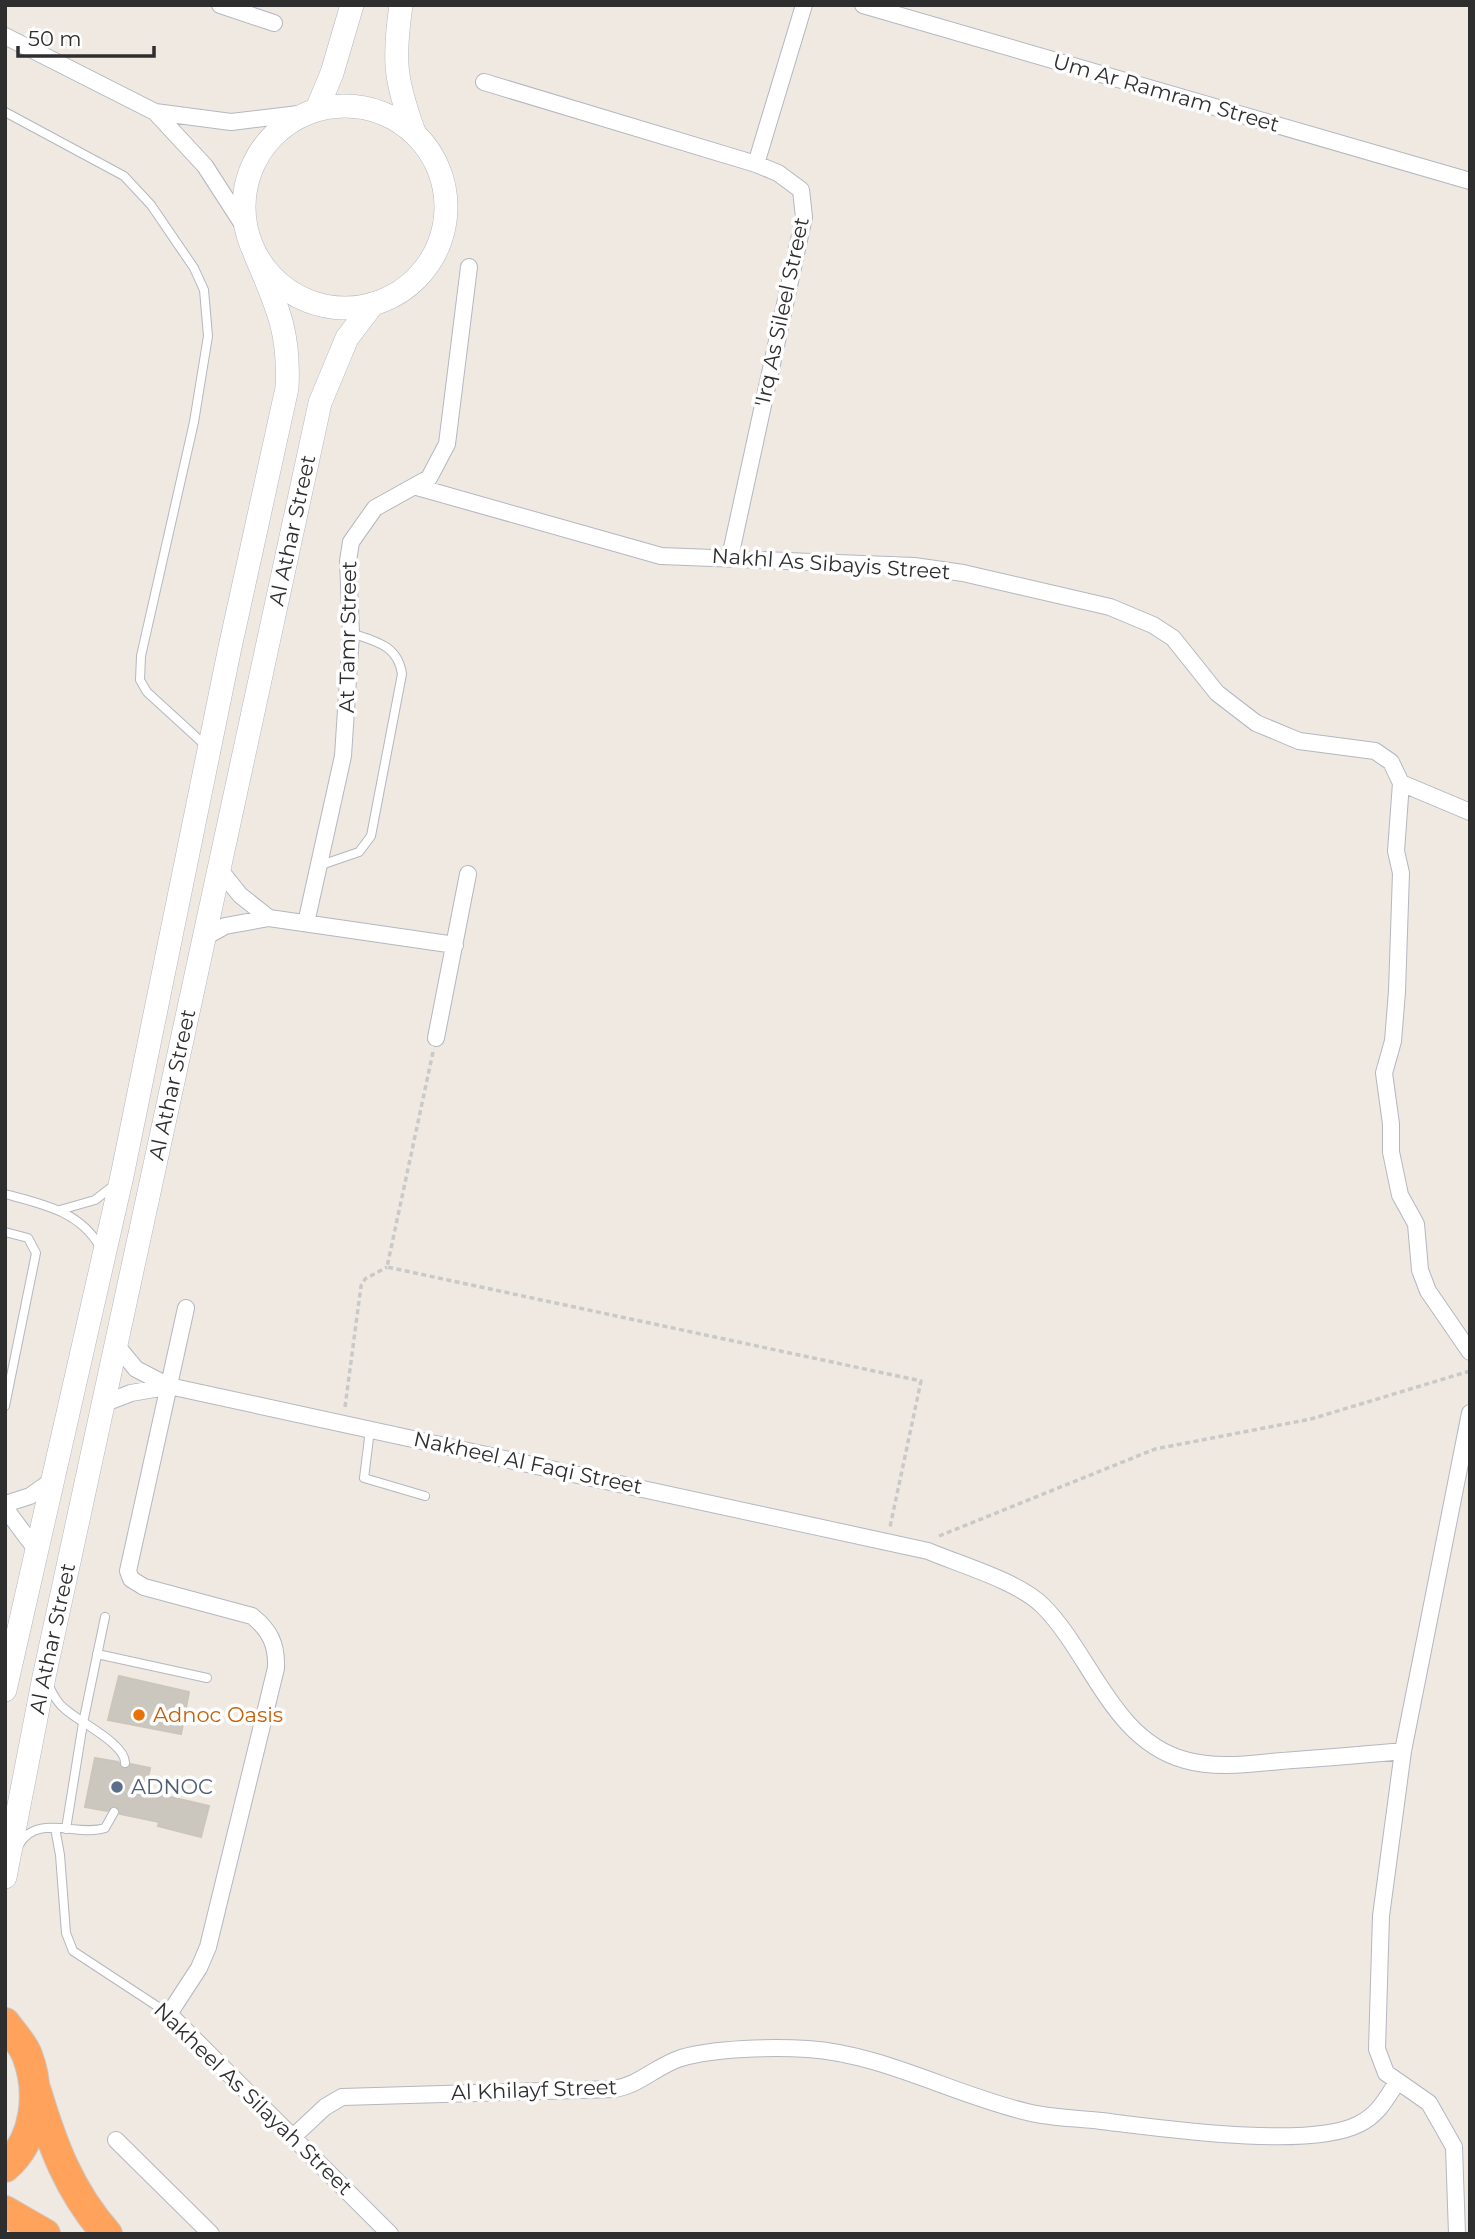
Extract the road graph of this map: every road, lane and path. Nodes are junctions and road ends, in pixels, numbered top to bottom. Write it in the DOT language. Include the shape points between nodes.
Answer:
graph roads {
  1 [pos="220,5"];
  2 [pos="352,5"];
  3 [pos="401,5"];
  4 [pos="804,5"];
  5 [pos="863,5"];
  6 [pos="274,23"];
  7 [pos="5,36"];
  8 [pos="484,82"];
  9 [pos="312,111"];
  10 [pos="5,112"];
  11 [pos="155,112"];
  12 [pos="414,132"];
  13 [pos="756,164"];
  14 [pos="1470,181"];
  15 [pos="245,228"];
  16 [pos="255,254"];
  17 [pos="469,267"];
  18 [pos="373,304"];
  19 [pos="416,487"];
  20 [pos="730,557"];
  21 [pos="351,633"];
  22 [pos="209,749"];
  23 [pos="1401,783"];
  24 [pos="1470,812"];
  25 [pos="321,865"];
  26 [pos="220,870"];
  27 [pos="468,874"];
  28 [pos="269,918"];
  29 [pos="306,923"];
  30 [pos="205,937"];
  31 [pos="455,945"];
  32 [pos="436,1038"];
  33 [pos="122,1176"];
  34 [pos="5,1194"];
  35 [pos="60,1210"];
  36 [pos="5,1231"];
  37 [pos="103,1252"];
  38 [pos="387,1266"];
  39 [pos="186,1308"];
  40 [pos="117,1346"];
  41 [pos="1470,1352"];
  42 [pos="1470,1371"];
  43 [pos="169,1386"];
  44 [pos="105,1403"];
  45 [pos="5,1406"];
  46 [pos="1470,1413"];
  47 [pos="343,1423"];
  48 [pos="370,1430"];
  49 [pos="54,1479"];
  50 [pos="425,1496"];
  51 [pos="5,1506"];
  52 [pos="887,1540"];
  53 [pos="914,1547"];
  54 [pos="37,1551"];
  55 [pos="105,1617"];
  56 [pos="97,1654"];
  57 [pos="44,1677"];
  58 [pos="207,1678"];
  59 [pos="5,1690"];
  60 [pos="83,1723"];
  61 [pos="1403,1751"];
  62 [pos="125,1763"];
  63 [pos="114,1812"];
  64 [pos="55,1828"];
  65 [pos="66,1829"];
  66 [pos="6,1873"];
  67 [pos="169,2014"];
  68 [pos="5,2023"];
  69 [pos="1397,2082"];
  70 [pos="36,2091"];
  71 [pos="294,2136"];
  72 [pos="116,2140"];
  73 [pos="5,2167"];
  74 [pos="1463,2193"];
  75 [pos="5,2211"];
  76 [pos="46,2234"];
  77 [pos="107,2234"];
  78 [pos="211,2234"];
  79 [pos="390,2234"];
  80 [pos="1457,2234"];
  1 -- 6 [label="street"];
  2 -- 9 [label="street" via="332,73"];
  3 -- 12 [label="street" via="398,86"];
  4 -- 13 [label="street"];
  5 -- 14 [label="street, Um Ar Ramram Street"];
  7 -- 11 [label="street"];
  8 -- 13 [label="street, 'Irq As Sileel Street"];
  9 -- 11 [label="street" via="231,122"];
  9 -- 12 [label="street" via="343,105 369,108"];
  9 -- 15 [label="street" via="282,127 262,147 245,191"];
  10 -- 22 [label="lane" via="124,176 151,205 204,290 208,336 194,422 141,656 140,680 157,703"];
  11 -- 15 [label="street" via="205,166"];
  12 -- 18 [label="street" via="442,177 446,203 443,230 434,255 418,276"];
  13 -- 20 [label="street, 'Irq As Sileel Street" via="800,190 804,217"];
  15 -- 16 [label="street"];
  16 -- 18 [label="street" via="271,277 318,305 346,308"];
  16 -- 22 [label="street, Al Athar Street" via="282,318 287,388"];
  17 -- 19 [label="street, At Tamr Street" via="447,444 429,478"];
  18 -- 26 [label="street, Al Athar Street" via="347,338 320,403"];
  19 -- 20 [label="street, Nakhl As Sibayis Street" via="637,552"];
  19 -- 21 [label="street, At Tamr Street" via="375,508 351,542"];
  20 -- 23 [label="street, Nakhl As Sibayis Street" via="914,566 1110,607 1173,638 1217,693 1256,723 1298,741 1375,751 1391,762"];
  21 -- 25 [label="street, At Tamr Street" via="343,756"];
  21 -- 25 [label="lane" via="391,649 402,674 371,836 359,852"];
  22 -- 33 [label="street, Al Athar Street"];
  23 -- 24 [label="street"];
  23 -- 41 [label="street" via="1396,851 1401,873 1397,991 1393,1041 1384,1073 1392,1163 1400,1195 1416,1224 1420,1270 1428,1291"];
  25 -- 29 [label="street, At Tamr Street"];
  26 -- 28 [label="street" via="240,895"];
  26 -- 30 [label="street, Al Athar Street"];
  27 -- 31 [label="street"];
  28 -- 29 [label="street"];
  28 -- 30 [label="street" via="246,920"];
  29 -- 31 [label="street"];
  30 -- 40 [label="street, Al Athar Street"];
  31 -- 32 [label="street"];
  32 -- 38 [label="path"];
  33 -- 35 [label="lane" via="95,1200"];
  33 -- 37 [label="street, Al Athar Street"];
  34 -- 35 [label="lane"];
  35 -- 37 [label="lane" via="86,1229"];
  36 -- 45 [label="lane" via="28,1238 36,1253"];
  37 -- 49 [label="street, Al Athar Street"];
  38 -- 47 [label="path" via="361,1286"];
  38 -- 52 [label="path" via="921,1381"];
  39 -- 43 [label="street"];
  40 -- 43 [label="street, Nakheel Al Faqi Street" via="136,1369"];
  40 -- 44 [label="street, Al Athar Street"];
  42 -- 53 [label="path" via="1311,1419 1155,1449"];
  43 -- 44 [label="street, Nakheel Al Faqi Street"];
  43 -- 47 [label="street, Nakheel Al Faqi Street"];
  43 -- 67 [label="street" via="128,1571 136,1584 252,1616 263,1625 277,1651 208,1947"];
  44 -- 57 [label="street, Al Athar Street"];
  46 -- 61 [label="street"];
  47 -- 48 [label="street, Nakheel Al Faqi Street"];
  48 -- 50 [label="lane" via="363,1478"];
  48 -- 52 [label="street, Nakheel Al Faqi Street"];
  49 -- 51 [label="street"];
  49 -- 54 [label="street, Al Athar Street"];
  51 -- 54 [label="street"];
  52 -- 53 [label="street, Nakheel Al Faqi Street"];
  53 -- 61 [label="street, Nakheel Al Faqi Street" via="1033,1597 1128,1722 1156,1746 1182,1760 1232,1765"];
  54 -- 59 [label="street, Al Athar Street"];
  55 -- 56 [label="lane"];
  56 -- 58 [label="lane"];
  56 -- 60 [label="lane"];
  57 -- 60 [label="lane" via="58,1702"];
  57 -- 66 [label="street, Al Athar Street"];
  60 -- 62 [label="lane" via="118,1746"];
  60 -- 65 [label="lane"];
  61 -- 69 [label="street" via="1381,1916 1378,1977 1379,2061"];
  63 -- 65 [label="lane" via="105,1828 97,1831"];
  64 -- 65 [label="lane"];
  64 -- 66 [label="lane" via="35,1830 23,1838"];
  64 -- 67 [label="lane, Nakheel As Silayah Street" via="65,1933 73,1951"];
  67 -- 71 [label="street, Nakheel As Silayah Street"];
  68 -- 70 [label="highway" via="27,2053"];
  69 -- 71 [label="street, Al Khilayf Street" via="1379,2111 1358,2125 1320,2136 1204,2133 1028,2112 863,2059 788,2048 697,2054 678,2059 631,2086 614,2089 357,2094 325,2106"];
  69 -- 74 [label="street" via="1429,2103 1454,2147"];
  70 -- 73 [label="highway" via="25,2141"];
  70 -- 77 [label="highway" via="54,2151"];
  71 -- 79 [label="street, Nakheel As Silayah Street"];
  72 -- 78 [label="street"];
  74 -- 80 [label="street"];
  75 -- 76 [label="highway"];
}
